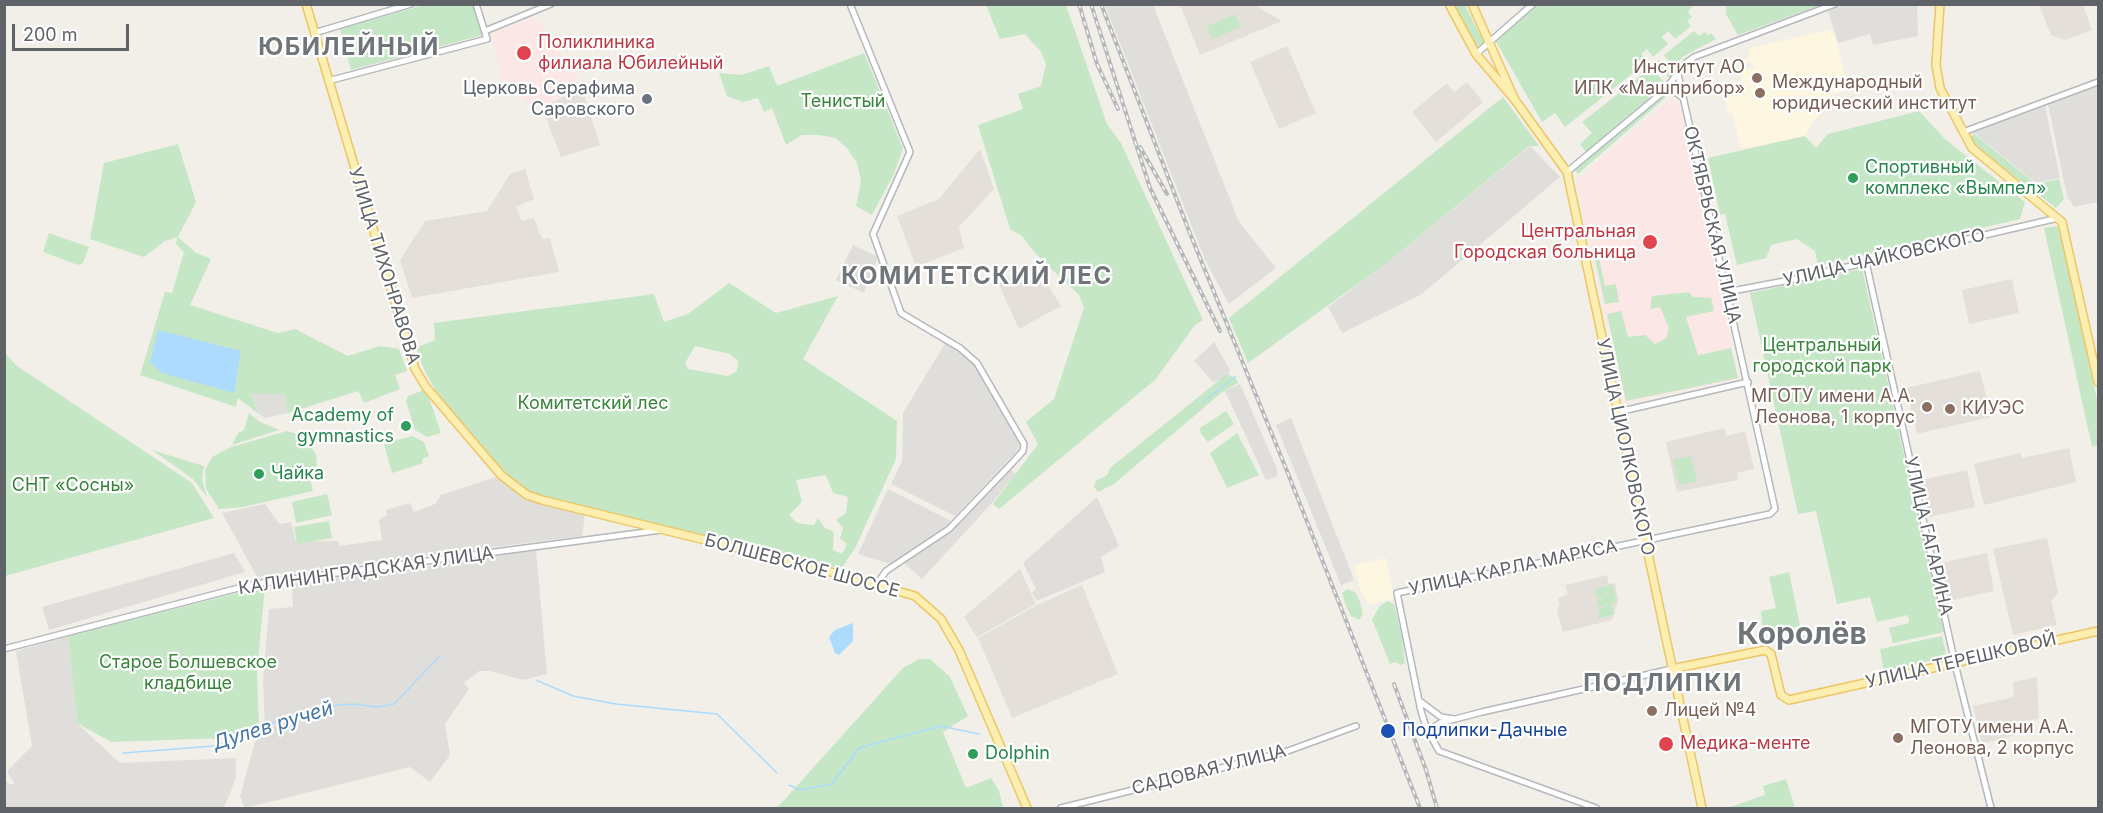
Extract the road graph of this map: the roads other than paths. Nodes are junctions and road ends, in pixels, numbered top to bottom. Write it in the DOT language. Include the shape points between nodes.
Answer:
graph roads {
  1 [pos="306,4"];
  2 [pos="411,4"];
  3 [pos="476,4"];
  4 [pos="551,4"];
  5 [pos="850,4"];
  6 [pos="1449,4"];
  7 [pos="1472,4"];
  8 [pos="1533,4"];
  9 [pos="1835,4"];
  10 [pos="1940,4"];
  11 [pos="484,31"];
  12 [pos="314,33"];
  13 [pos="1489,41"];
  14 [pos="1476,54"];
  15 [pos="1499,63"];
  16 [pos="1491,73"];
  17 [pos="1678,74"];
  18 [pos="328,81"];
  19 [pos="2098,82"];
  20 [pos="1663,92"];
  21 [pos="1516,101"];
  22 [pos="1684,101"];
  23 [pos="1963,132"];
  24 [pos="1567,172"];
  25 [pos="2047,208"];
  26 [pos="2058,218"];
  27 [pos="2041,222"];
  28 [pos="1866,262"];
  29 [pos="1727,292"];
  30 [pos="1748,382"];
  31 [pos="2098,382"];
  32 [pos="1618,412"];
  33 [pos="1770,514"];
  34 [pos="633,522"];
  35 [pos="662,530"];
  36 [pos="635,534"];
  37 [pos="1645,540"];
  38 [pos="877,584"];
  39 [pos="2098,631"];
  40 [pos="4,649"];
  41 [pos="1955,663"];
  42 [pos="1672,669"];
  43 [pos="1419,700"];
  44 [pos="1428,710"];
  45 [pos="1421,711"];
  46 [pos="1458,719"];
  47 [pos="1356,726"];
  48 [pos="1429,734"];
  49 [pos="1027,808"];
  50 [pos="1061,808"];
  51 [pos="1596,808"];
  52 [pos="1702,808"];
  53 [pos="1991,808"];
  1 -- 12 [label="main road, УЛИЦА ТИХОНРАВОВА"];
  2 -- 12 [label="street"];
  3 -- 11 [label="street"];
  4 -- 11 [label="street"];
  5 -- 38 [label="street" via="910,150 873,234 901,313 970,356 1024,444 1023,451 948,529 886,571"];
  6 -- 14 [label="main road"];
  7 -- 13 [label="main road"];
  8 -- 13 [label="street"];
  9 -- 17 [label="street" via="1694,57"];
  10 -- 23 [label="main road" via="1938,83"];
  11 -- 18 [label="street" via="487,39"];
  12 -- 18 [label="main road, УЛИЦА ТИХОНРАВОВА"];
  13 -- 14 [label="street"];
  13 -- 15 [label="main road"];
  14 -- 16 [label="main road"];
  15 -- 16 [label="street" via="1499,68"];
  15 -- 21 [label="main road"];
  16 -- 21 [label="main road"];
  17 -- 20 [label="street"];
  17 -- 22 [label="street, ОКТЯБРЬСКАЯ УЛИЦА"];
  18 -- 34 [label="main road, УЛИЦА ТИХОНРАВОВА" via="404,336 426,387 514,487 542,500"];
  19 -- 23 [label="street"];
  20 -- 22 [label="street" via="1678,92"];
  20 -- 24 [label="street"];
  21 -- 24 [label="main road, УЛИЦА ЦИОЛКОВСКОГО"];
  22 -- 29 [label="street, ОКТЯБРЬСКАЯ УЛИЦА"];
  23 -- 25 [label="main road" via="1972,148"];
  24 -- 32 [label="main road, УЛИЦА ЦИОЛКОВСКОГО"];
  25 -- 26 [label="main road"];
  25 -- 27 [label="street"];
  26 -- 27 [label="street, УЛИЦА ЧАЙКОВСКОГО"];
  26 -- 31 [label="main road" via="2064,229"];
  27 -- 28 [label="street, УЛИЦА ЧАЙКОВСКОГО"];
  28 -- 29 [label="street, УЛИЦА ЧАЙКОВСКОГО"];
  28 -- 41 [label="street, УЛИЦА ГАГАРИНА"];
  29 -- 30 [label="street, ОКТЯБРЬСКАЯ УЛИЦА"];
  30 -- 32 [label="street"];
  30 -- 33 [label="street, ОКТЯБРЬСКАЯ УЛИЦА" via="1775,510"];
  32 -- 37 [label="main road, УЛИЦА ЦИОЛКОВСКОГО"];
  33 -- 37 [label="street, УЛИЦА КАРЛА МАРКСА"];
  34 -- 35 [label="main road, УЛИЦА ТИХОНРАВОВА"];
  34 -- 36 [label="street" via="639,528"];
  35 -- 36 [label="street, КАЛИНИНГРАДСКАЯ УЛИЦА"];
  35 -- 38 [label="main road, БОЛШЕВСКОЕ ШОССЕ"];
  36 -- 40 [label="street, КАЛИНИНГРАДСКАЯ УЛИЦА" via="254,584"];
  37 -- 42 [label="main road, УЛИЦА ЦИОЛКОВСКОГО"];
  37 -- 43 [label="street, УЛИЦА КАРЛА МАРКСА" via="1397,593"];
  38 -- 49 [label="main road, БОЛШЕВСКОЕ ШОССЕ" via="915,596 948,629"];
  39 -- 41 [label="main road, УЛИЦА ТЕРЕШКОВОЙ"];
  41 -- 42 [label="main road, УЛИЦА ТЕРЕШКОВОЙ" via="1789,700 1781,695 1771,654 1766,651"];
  41 -- 53 [label="street, УЛИЦА ГАГАРИНА"];
  42 -- 46 [label="street"];
  42 -- 52 [label="main road, УЛИЦА ЦИОЛКОВСКОГО"];
  43 -- 44 [label="street"];
  43 -- 45 [label="street"];
  44 -- 45 [label="street"];
  44 -- 46 [label="street"];
  45 -- 48 [label="street"];
  46 -- 48 [label="street" via="1440,723"];
  47 -- 50 [label="street, САДОВАЯ УЛИЦА" via="1285,752"];
  48 -- 51 [label="street" via="1439,751 1452,757"];
}
